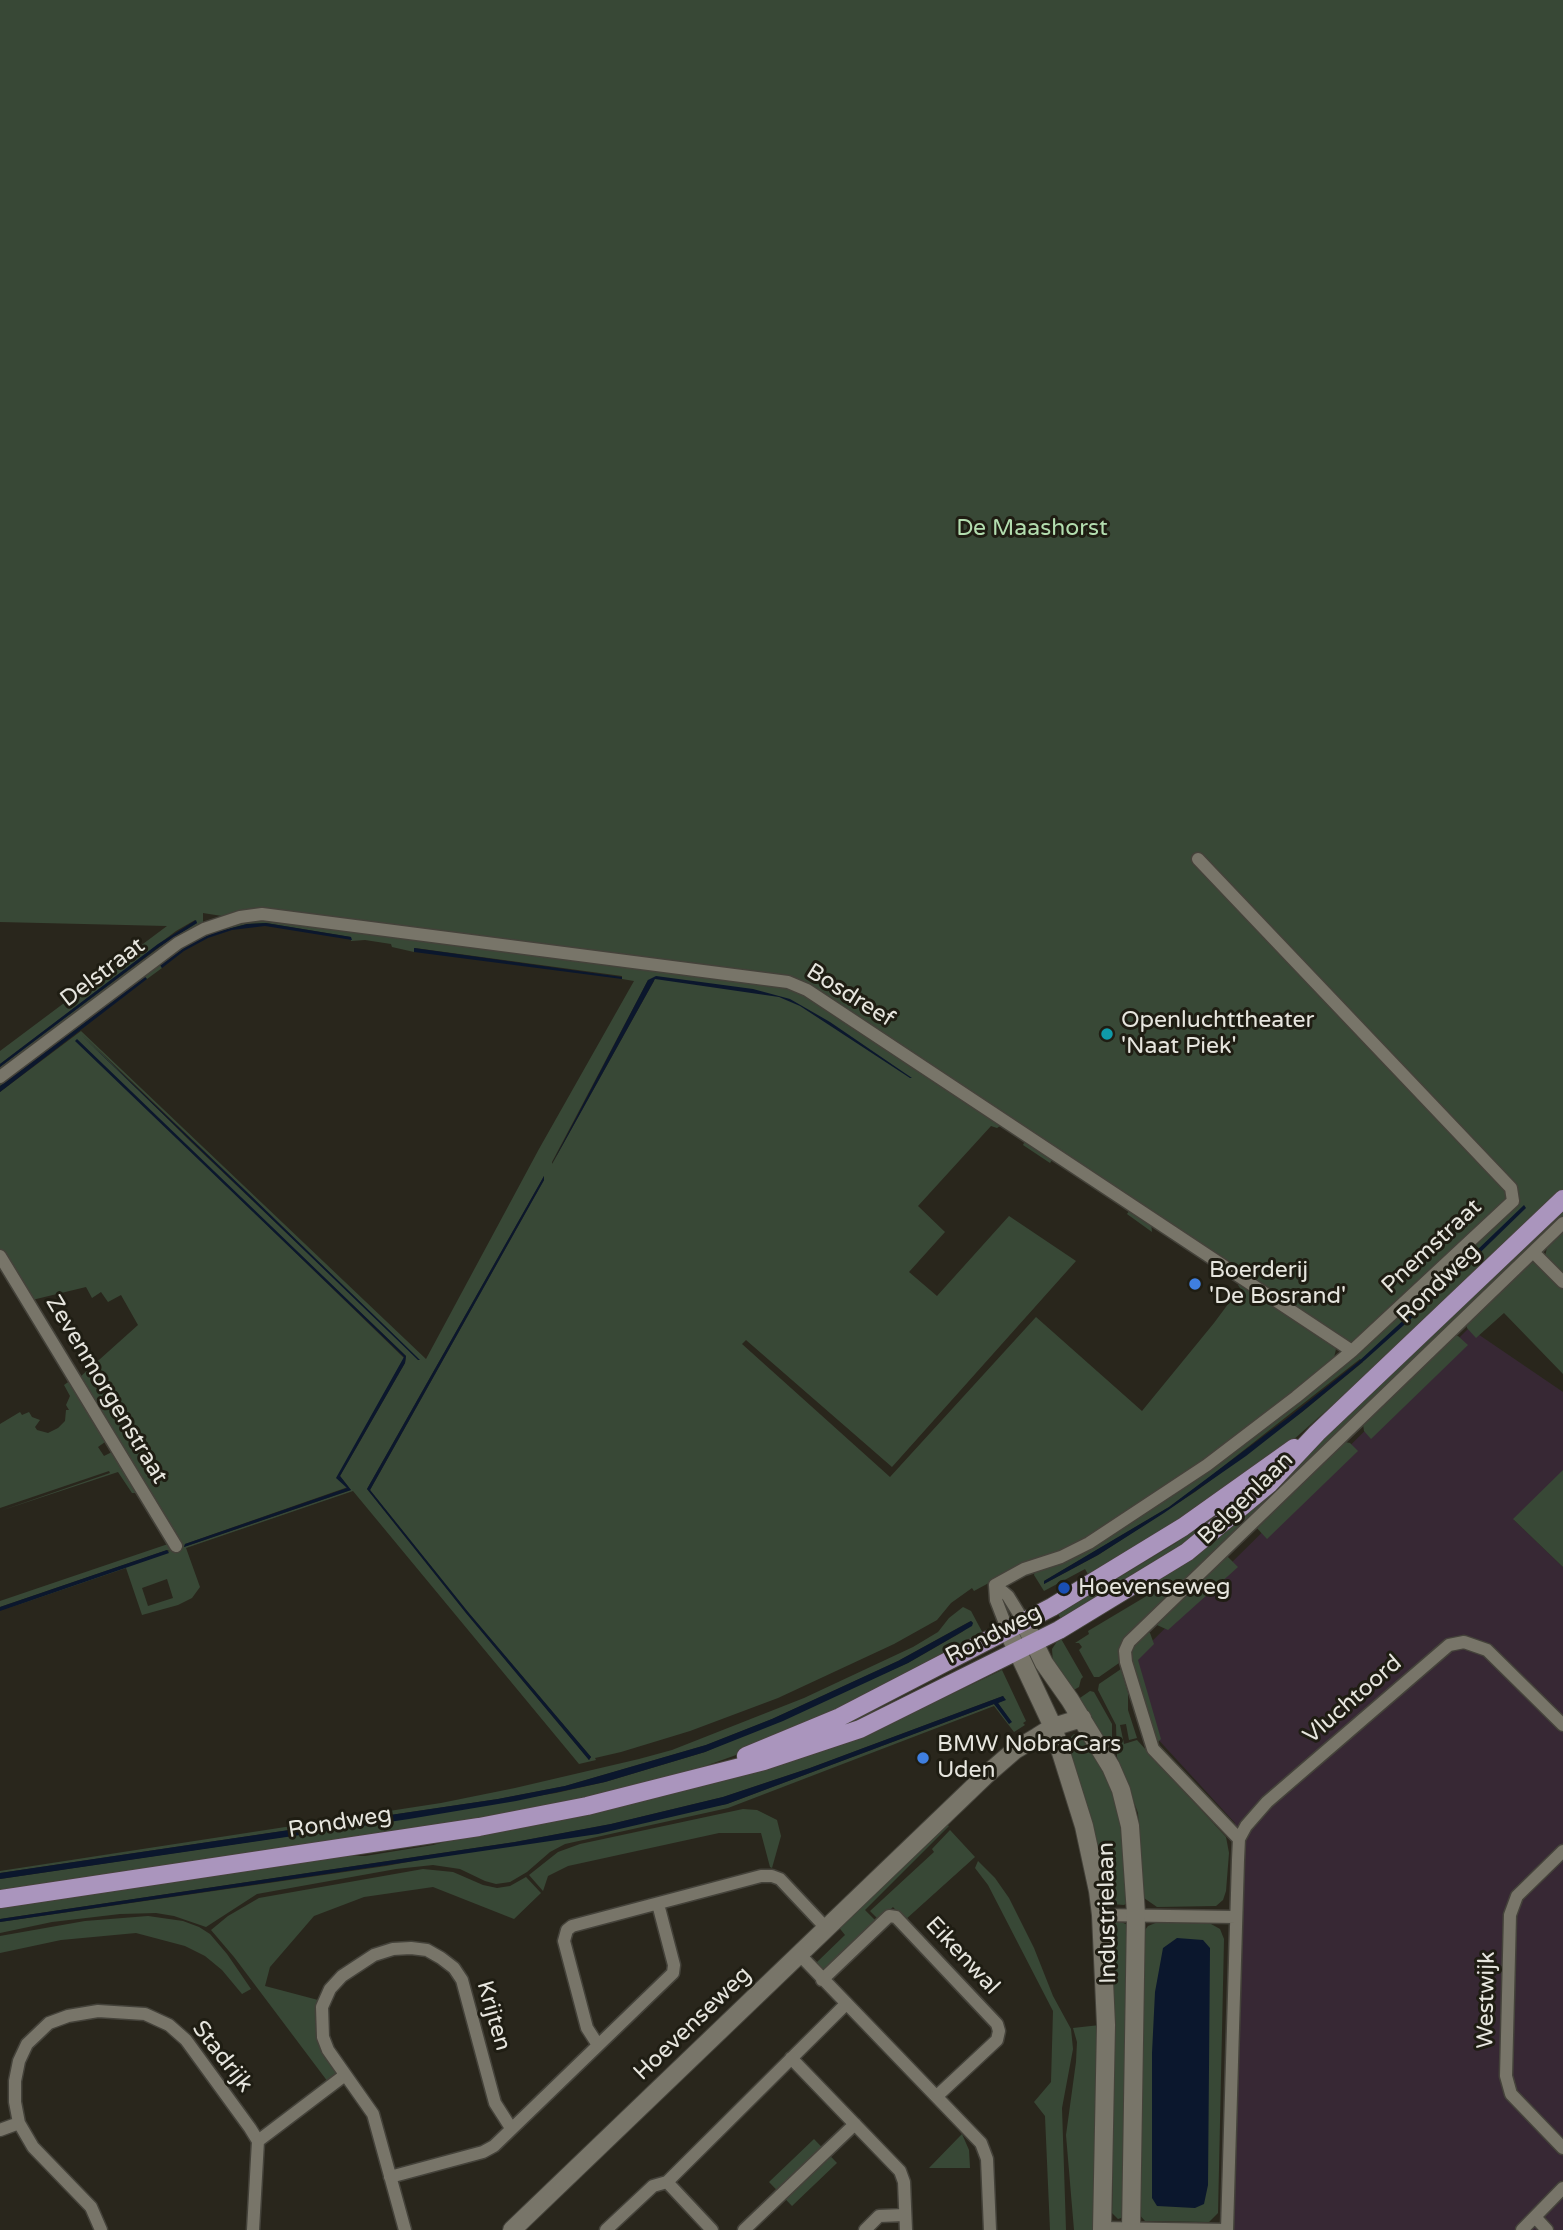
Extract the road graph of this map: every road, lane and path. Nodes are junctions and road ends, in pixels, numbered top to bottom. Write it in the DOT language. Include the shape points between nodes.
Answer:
graph roads {
  1 [pos="1198,859"];
  2 [pos="240,917"];
  3 [pos="0,1077"];
  4 [pos="1563,1199"];
  5 [pos="1563,1223"];
  6 [pos="1533,1252"];
  7 [pos="0,1256"];
  8 [pos="1563,1283"];
  9 [pos="1352,1351"];
  10 [pos="1317,1433"];
  11 [pos="176,1546"];
  12 [pos="1016,1626"];
  13 [pos="1026,1647"];
  14 [pos="1082,1718"];
  15 [pos="1563,1725"];
  16 [pos="1055,1733"];
  17 [pos="684,1781"];
  18 [pos="1239,1839"];
  19 [pos="1563,1851"];
  20 [pos="0,1899"];
  21 [pos="658,1904"];
  22 [pos="1136,1914"];
  23 [pos="1101,1915"];
  24 [pos="1236,1917"];
  25 [pos="827,1929"];
  26 [pos="800,1955"];
  27 [pos="822,1980"];
  28 [pos="846,2004"];
  29 [pos="598,2045"];
  30 [pos="791,2058"];
  31 [pos="345,2075"];
  32 [pos="937,2096"];
  33 [pos="19,2123"];
  34 [pos="855,2124"];
  35 [pos="511,2128"];
  36 [pos="0,2130"];
  37 [pos="258,2141"];
  38 [pos="1563,2148"];
  39 [pos="390,2177"];
  40 [pos="667,2182"];
  41 [pos="1563,2188"];
  42 [pos="905,2215"];
  43 [pos="1535,2217"];
  44 [pos="1102,2229"];
  45 [pos="1131,2229"];
  46 [pos="101,2230"];
  47 [pos="253,2230"];
  48 [pos="405,2230"];
  49 [pos="512,2230"];
  50 [pos="606,2230"];
  51 [pos="712,2230"];
  52 [pos="744,2230"];
  53 [pos="865,2230"];
  54 [pos="906,2230"];
  55 [pos="990,2230"];
  56 [pos="1226,2230"];
  57 [pos="1522,2230"];
  58 [pos="1547,2230"];
  1 -- 9 [label="street, Pnemstraat" via="1511,1188 1513,1201"];
  2 -- 3 [label="street, Delstraat" via="178,943"];
  2 -- 9 [label="street, Bosdreef" via="295,917 788,982 807,990"];
  4 -- 10 [label="main road, Rondweg"];
  5 -- 6 [label="street, Belgenlaan"];
  6 -- 8 [label="street"];
  6 -- 18 [label="street, Belgenlaan" via="1129,1642 1126,1661 1153,1749"];
  7 -- 11 [label="street, Zevenmorgenstraat"];
  9 -- 12 [label="street, Pnemstraat" via="1207,1465 1089,1543 995,1585 1008,1596"];
  10 -- 12 [label="main road, Rondweg" via="1184,1527"];
  10 -- 13 [label="main road, Rondweg" via="1269,1484 1187,1552"];
  12 -- 13 [label="main road, Industrielaan"];
  12 -- 17 [label="main road, Rondweg" via="840,1717"];
  13 -- 14 [label="main road, Industrielaan" via="1044,1663"];
  13 -- 16 [label="main road, Industrielaan"];
  13 -- 17 [label="main road, Rondweg" via="832,1740"];
  14 -- 16 [label="main road, Hoevenseweg"];
  14 -- 22 [label="main road, Industrielaan" via="1111,1767 1124,1802"];
  15 -- 18 [label="street, Vluchtoord" via="1487,1650 1465,1642 1448,1645 1266,1802"];
  16 -- 23 [label="main road, Industrielaan" via="1084,1826"];
  16 -- 25 [label="main road, Hoevenseweg" via="1015,1750 997,1765"];
  17 -- 20 [label="main road, Rondweg" via="479,1827"];
  18 -- 24 [label="street"];
  19 -- 38 [label="street, Westwijk" via="1517,1896 1510,1915 1506,2076 1511,2094"];
  21 -- 25 [label="street" via="772,1876"];
  21 -- 29 [label="street" via="673,1973"];
  21 -- 29 [label="street" via="572,1926 565,1934 587,2028"];
  22 -- 23 [label="street"];
  22 -- 24 [label="street"];
  22 -- 45 [label="main road, Industrielaan"];
  23 -- 44 [label="main road, Industrielaan" via="1106,2025"];
  24 -- 56 [label="street"];
  25 -- 26 [label="main road, Hoevenseweg"];
  26 -- 27 [label="street"];
  26 -- 49 [label="main road, Hoevenseweg"];
  27 -- 28 [label="street"];
  27 -- 32 [label="street, Eikenwal" via="888,1916 896,1917 999,2031 997,2040"];
  28 -- 30 [label="street"];
  28 -- 32 [label="street"];
  29 -- 35 [label="street"];
  30 -- 34 [label="street"];
  30 -- 40 [label="street"];
  31 -- 35 [label="street, Krijten" via="323,2037 322,2007 330,1989 374,1955 393,1949 427,1950 448,1963 462,1980 495,2103"];
  31 -- 37 [label="street"];
  31 -- 39 [label="street, Krijten" via="373,2115"];
  32 -- 55 [label="street" via="981,2143 988,2159"];
  33 -- 36 [label="street"];
  33 -- 37 [label="street, Stadrijk" via="15,2081 19,2061 37,2033 68,2016 132,2012 169,2025 186,2040"];
  33 -- 46 [label="street, Stadrijk" via="33,2147 91,2207"];
  34 -- 42 [label="street" via="900,2171"];
  34 -- 52 [label="street"];
  35 -- 39 [label="street" via="484,2152"];
  37 -- 47 [label="street"];
  39 -- 48 [label="street, Krijten"];
  40 -- 50 [label="street" via="653,2186"];
  40 -- 51 [label="street"];
  41 -- 43 [label="street"];
  42 -- 53 [label="street" via="879,2216"];
  42 -- 54 [label="street"];
  43 -- 57 [label="street"];
  43 -- 58 [label="street"];
  44 -- 45 [label="street"];
  45 -- 56 [label="street"];
}
